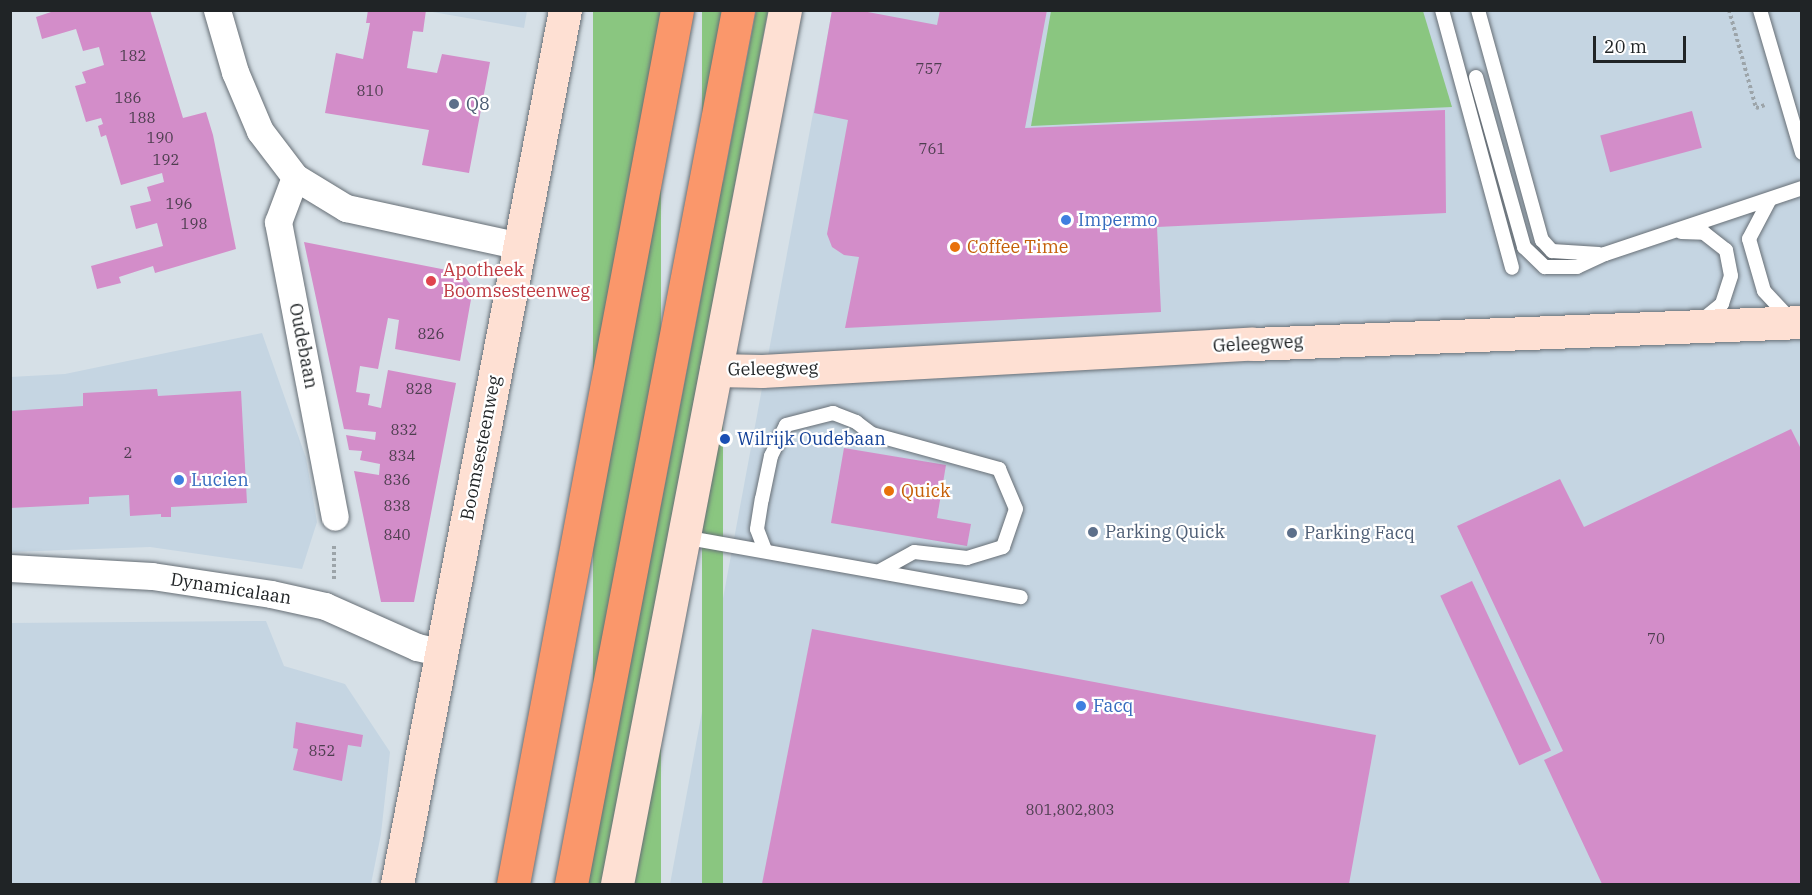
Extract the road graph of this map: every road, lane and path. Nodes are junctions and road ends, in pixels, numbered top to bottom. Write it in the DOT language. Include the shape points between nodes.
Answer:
graph roads {
  1 [pos="217,10"];
  2 [pos="565,10"];
  3 [pos="677,10"];
  4 [pos="738,10"];
  5 [pos="785,10"];
  6 [pos="1442,10"];
  7 [pos="1478,10"];
  8 [pos="1760,10"];
  9 [pos="1476,77"];
  10 [pos="1802,153"];
  11 [pos="295,177"];
  12 [pos="1802,188"];
  13 [pos="1769,201"];
  14 [pos="1673,232"];
  15 [pos="520,246"];
  16 [pos="1605,254"];
  17 [pos="1512,268"];
  18 [pos="1797,322"];
  19 [pos="1695,326"];
  20 [pos="716,370"];
  21 [pos="334,517"];
  22 [pos="683,537"];
  23 [pos="765,550"];
  24 [pos="10,568"];
  25 [pos="881,570"];
  26 [pos="1021,597"];
  27 [pos="325,606"];
  28 [pos="442,653"];
  29 [pos="397,885"];
  30 [pos="513,885"];
  31 [pos="571,885"];
  32 [pos="617,885"];
  1 -- 11 [label="street" via="235,72 260,131"];
  2 -- 15 [label="main road, Boomsesteenweg"];
  3 -- 30 [label="highway"];
  4 -- 31 [label="highway"];
  5 -- 20 [label="main road"];
  6 -- 17 [label="lane"];
  7 -- 16 [label="lane" via="1542,240 1552,251"];
  8 -- 10 [label="lane"];
  9 -- 16 [label="lane" via="1524,247 1545,267 1577,267"];
  11 -- 15 [label="street" via="346,208"];
  11 -- 21 [label="street, Oudebaan" via="278,222"];
  12 -- 13 [label="lane"];
  13 -- 14 [label="lane"];
  13 -- 18 [label="lane" via="1749,239 1764,291"];
  14 -- 16 [label="lane"];
  14 -- 19 [label="lane" via="1704,233 1726,250 1731,276 1722,304"];
  15 -- 28 [label="main road, Boomsesteenweg"];
  18 -- 19 [label="main road, Geleegweg"];
  19 -- 20 [label="main road, Geleegweg" via="762,371"];
  20 -- 22 [label="main road"];
  21 -- 27 [label="path" via="334,583"];
  22 -- 23 [label="lane"];
  22 -- 32 [label="main road"];
  23 -- 25 [label="lane"];
  23 -- 25 [label="lane" via="757,529 762,499 771,456 786,426 833,413 872,434 999,469 1016,509 1003,547 968,558 914,552"];
  24 -- 27 [label="street, Dynamicalaan" via="152,576"];
  25 -- 26 [label="lane"];
  27 -- 28 [label="street, Dynamicalaan" via="417,647"];
  28 -- 29 [label="main road, Boomsesteenweg"];
}
